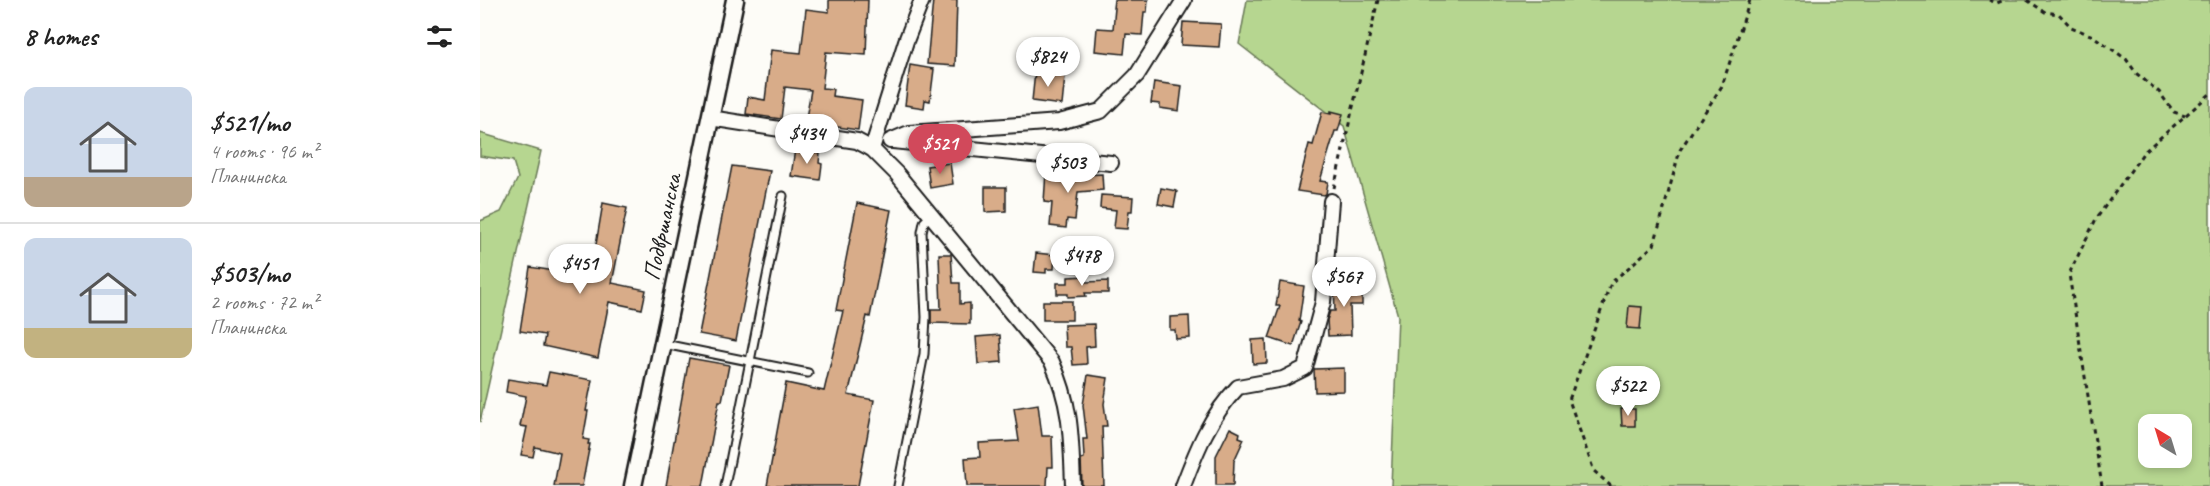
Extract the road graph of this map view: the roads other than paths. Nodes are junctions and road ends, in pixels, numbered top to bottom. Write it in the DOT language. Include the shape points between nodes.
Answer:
graph roads {
  1 [pos="735,0"];
  2 [pos="922,0"];
  3 [pos="1184,0"];
  4 [pos="710,118"];
  5 [pos="890,141"];
  6 [pos="872,149"];
  7 [pos="1111,163"];
  8 [pos="783,196"];
  9 [pos="1331,201"];
  10 [pos="932,216"];
  11 [pos="663,344"];
  12 [pos="751,361"];
  13 [pos="808,373"];
  14 [pos="633,486"];
  15 [pos="725,486"];
  16 [pos="898,486"];
  17 [pos="1073,486"];
  18 [pos="1183,486"];
  1 -- 4 [label="street, Подвршанска"];
  2 -- 6 [label="street"];
  3 -- 5 [label="street" via="1137,75 1101,111 1059,122 909,133"];
  4 -- 6 [label="street" via="857,141"];
  4 -- 11 [label="street, Подвршанска"];
  5 -- 6 [label="street"];
  5 -- 7 [label="street"];
  6 -- 10 [label="street"];
  8 -- 12 [label="lane"];
  9 -- 18 [label="street" via="1323,302 1305,368 1283,379 1238,387 1200,440"];
  10 -- 16 [label="lane" via="924,222 922,232 927,317 924,354"];
  10 -- 17 [label="street" via="1052,362 1071,422"];
  11 -- 12 [label="lane"];
  11 -- 14 [label="street, Подвршанска"];
  12 -- 13 [label="lane"];
  12 -- 15 [label="lane"];
}
